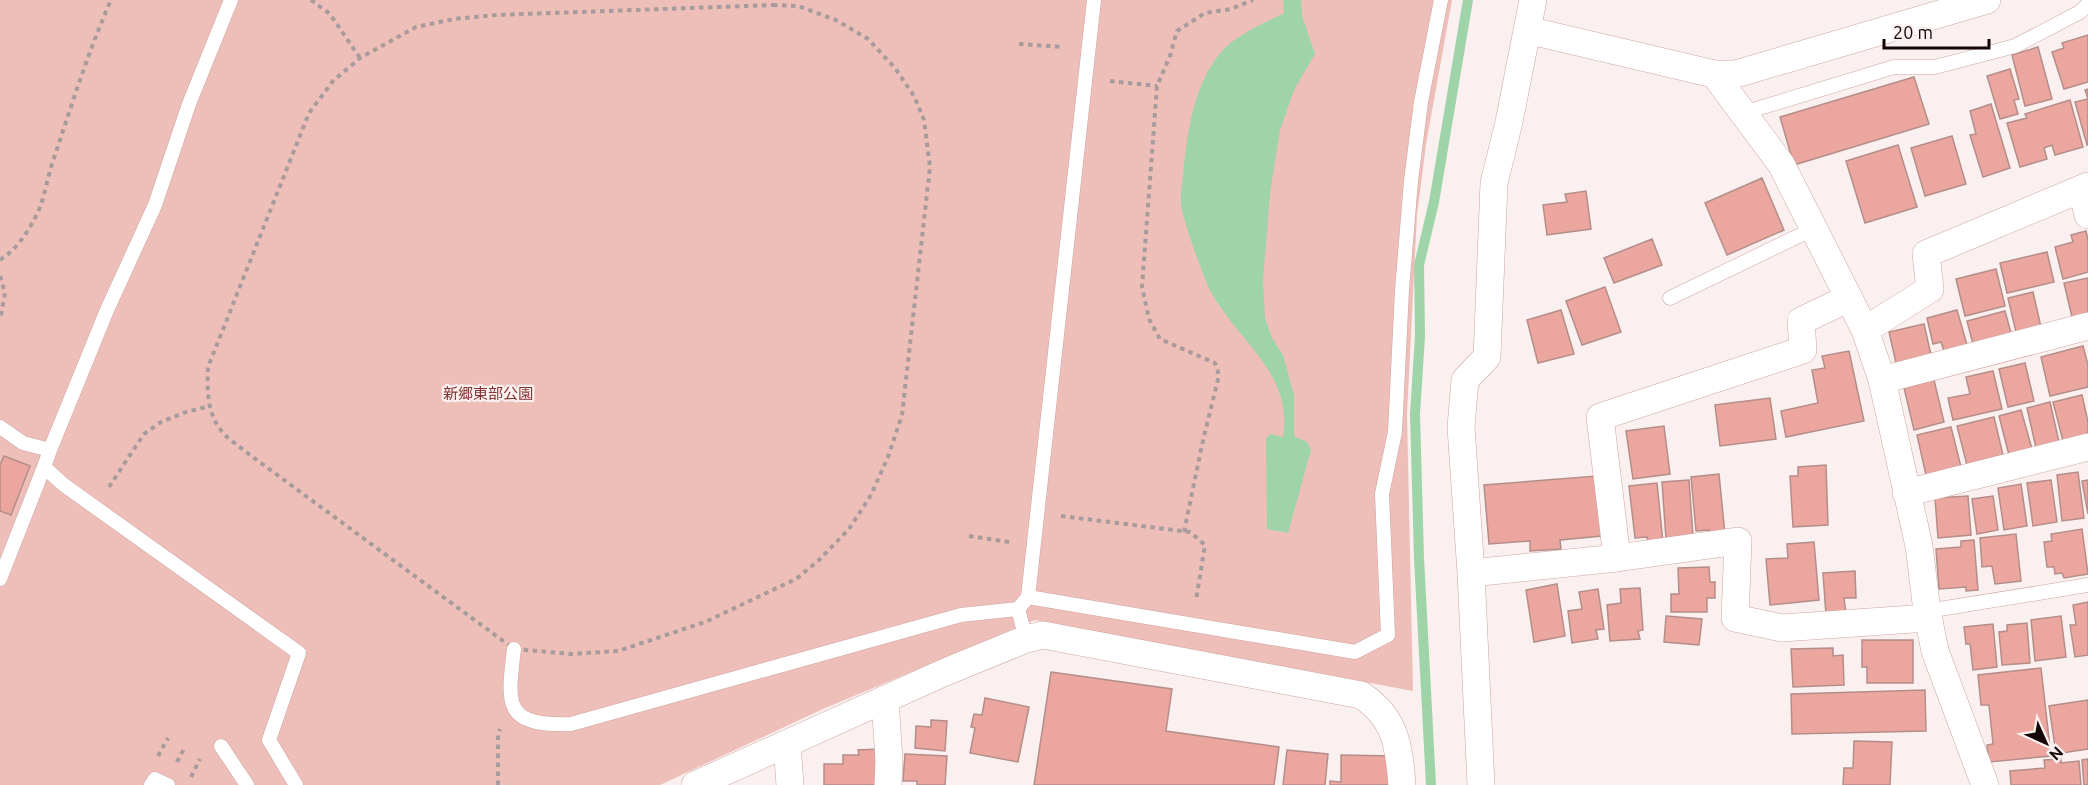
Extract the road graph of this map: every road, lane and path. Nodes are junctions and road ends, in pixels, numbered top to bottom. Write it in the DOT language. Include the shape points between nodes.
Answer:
graph roads {
  1 [pos="111,0"];
  2 [pos="231,0"];
  3 [pos="311,0"];
  4 [pos="1094,0"];
  5 [pos="1253,0"];
  6 [pos="1441,0"];
  7 [pos="1533,0"];
  8 [pos="1987,0"];
  9 [pos="2088,4"];
  10 [pos="1527,30"];
  11 [pos="1019,44"];
  12 [pos="1089,49"];
  13 [pos="360,58"];
  14 [pos="1714,74"];
  15 [pos="1085,78"];
  16 [pos="1157,86"];
  17 [pos="1743,113"];
  18 [pos="2085,188"];
  19 [pos="2088,215"];
  20 [pos="1815,228"];
  21 [pos="0,260"];
  22 [pos="0,276"];
  23 [pos="1670,298"];
  24 [pos="1849,298"];
  25 [pos="0,320"];
  26 [pos="2088,326"];
  27 [pos="1865,330"];
  28 [pos="1882,380"];
  29 [pos="210,406"];
  30 [pos="0,427"];
  31 [pos="2088,447"];
  32 [pos="50,450"];
  33 [pos="44,467"];
  34 [pos="1906,493"];
  35 [pos="94,507"];
  36 [pos="1037,513"];
  37 [pos="1184,532"];
  38 [pos="969,536"];
  39 [pos="1033,545"];
  40 [pos="1617,558"];
  41 [pos="1471,573"];
  42 [pos="0,579"];
  43 [pos="2088,585"];
  44 [pos="1028,597"];
  45 [pos="1018,609"];
  46 [pos="1928,614"];
  47 [pos="1192,625"];
  48 [pos="1026,639"];
  49 [pos="514,649"];
  50 [pos="885,699"];
  51 [pos="498,735"];
  52 [pos="787,744"];
  53 [pos="221,746"];
  54 [pos="201,756"];
  55 [pos="151,785"];
  56 [pos="168,785"];
  57 [pos="187,785"];
  58 [pos="247,785"];
  59 [pos="296,785"];
  60 [pos="498,785"];
  61 [pos="695,785"];
  62 [pos="790,785"];
  63 [pos="888,785"];
  64 [pos="1402,785"];
  65 [pos="1481,785"];
  66 [pos="1985,785"];
  1 -- 21 [label="path" via="94,39 39,211 16,248"];
  2 -- 32 [label="lane" via="189,104 155,205"];
  3 -- 13 [label="path" via="330,14"];
  4 -- 12 [label="lane"];
  5 -- 16 [label="path" via="1205,13 1177,31"];
  6 -- 47 [label="lane" via="1421,102 1411,181 1395,432 1382,494 1388,635 1355,652"];
  7 -- 10 [label="street"];
  8 -- 14 [label="street" via="1736,74"];
  9 -- 17 [label="lane" via="2015,46 1935,67 1894,67"];
  10 -- 14 [label="street"];
  10 -- 41 [label="street" via="1494,183 1487,357 1465,380 1461,427"];
  11 -- 12 [label="path"];
  12 -- 15 [label="lane"];
  13 -- 29 [label="path" via="333,81 309,113 208,367"];
  13 -- 49 [label="path" via="416,27 454,19 798,6 836,20 868,39 908,87 924,120 930,167 902,415 871,495 849,529 796,579 705,622 618,651 572,654"];
  14 -- 17 [label="street"];
  15 -- 16 [label="path"];
  15 -- 36 [label="lane"];
  16 -- 37 [label="path" via="1142,287 1149,319 1160,339 1215,363 1219,375"];
  17 -- 20 [label="street" via="1781,164"];
  18 -- 19 [label="street"];
  18 -- 27 [label="street" via="1926,254 1930,289"];
  20 -- 23 [label="lane"];
  20 -- 24 [label="street"];
  22 -- 25 [label="path" via="5,293"];
  24 -- 27 [label="street"];
  24 -- 40 [label="street" via="1801,321 1803,350 1600,417"];
  26 -- 28 [label="street"];
  27 -- 28 [label="street"];
  28 -- 34 [label="street"];
  29 -- 35 [label="path" via="161,422 144,434"];
  29 -- 49 [label="path" via="220,429 246,452"];
  30 -- 32 [label="lane" via="23,443"];
  31 -- 34 [label="street"];
  32 -- 33 [label="lane"];
  33 -- 35 [label="lane"];
  33 -- 42 [label="lane"];
  34 -- 46 [label="street" via="1919,546"];
  35 -- 59 [label="lane" via="299,653 269,740"];
  36 -- 37 [label="path"];
  36 -- 39 [label="lane"];
  37 -- 47 [label="path" via="1190,532 1205,545"];
  38 -- 39 [label="path"];
  39 -- 44 [label="lane"];
  40 -- 41 [label="street"];
  40 -- 46 [label="street" via="1738,541 1735,618 1782,628"];
  41 -- 65 [label="street"];
  43 -- 46 [label="lane"];
  44 -- 45 [label="lane"];
  44 -- 47 [label="lane"];
  45 -- 48 [label="lane"];
  45 -- 49 [label="lane" via="962,615 571,724 522,718 512,706 509,687"];
  46 -- 66 [label="street" via="1935,651"];
  48 -- 50 [label="street"];
  48 -- 64 [label="street" via="1042,635 1361,695 1384,714 1394,734"];
  50 -- 52 [label="street"];
  50 -- 63 [label="street"];
  51 -- 60 [label="path"];
  52 -- 61 [label="street"];
  52 -- 62 [label="street"];
  53 -- 58 [label="lane"];
  54 -- 57 [label="path"];
  55 -- 56 [label="lane" via="155,779"];
}
